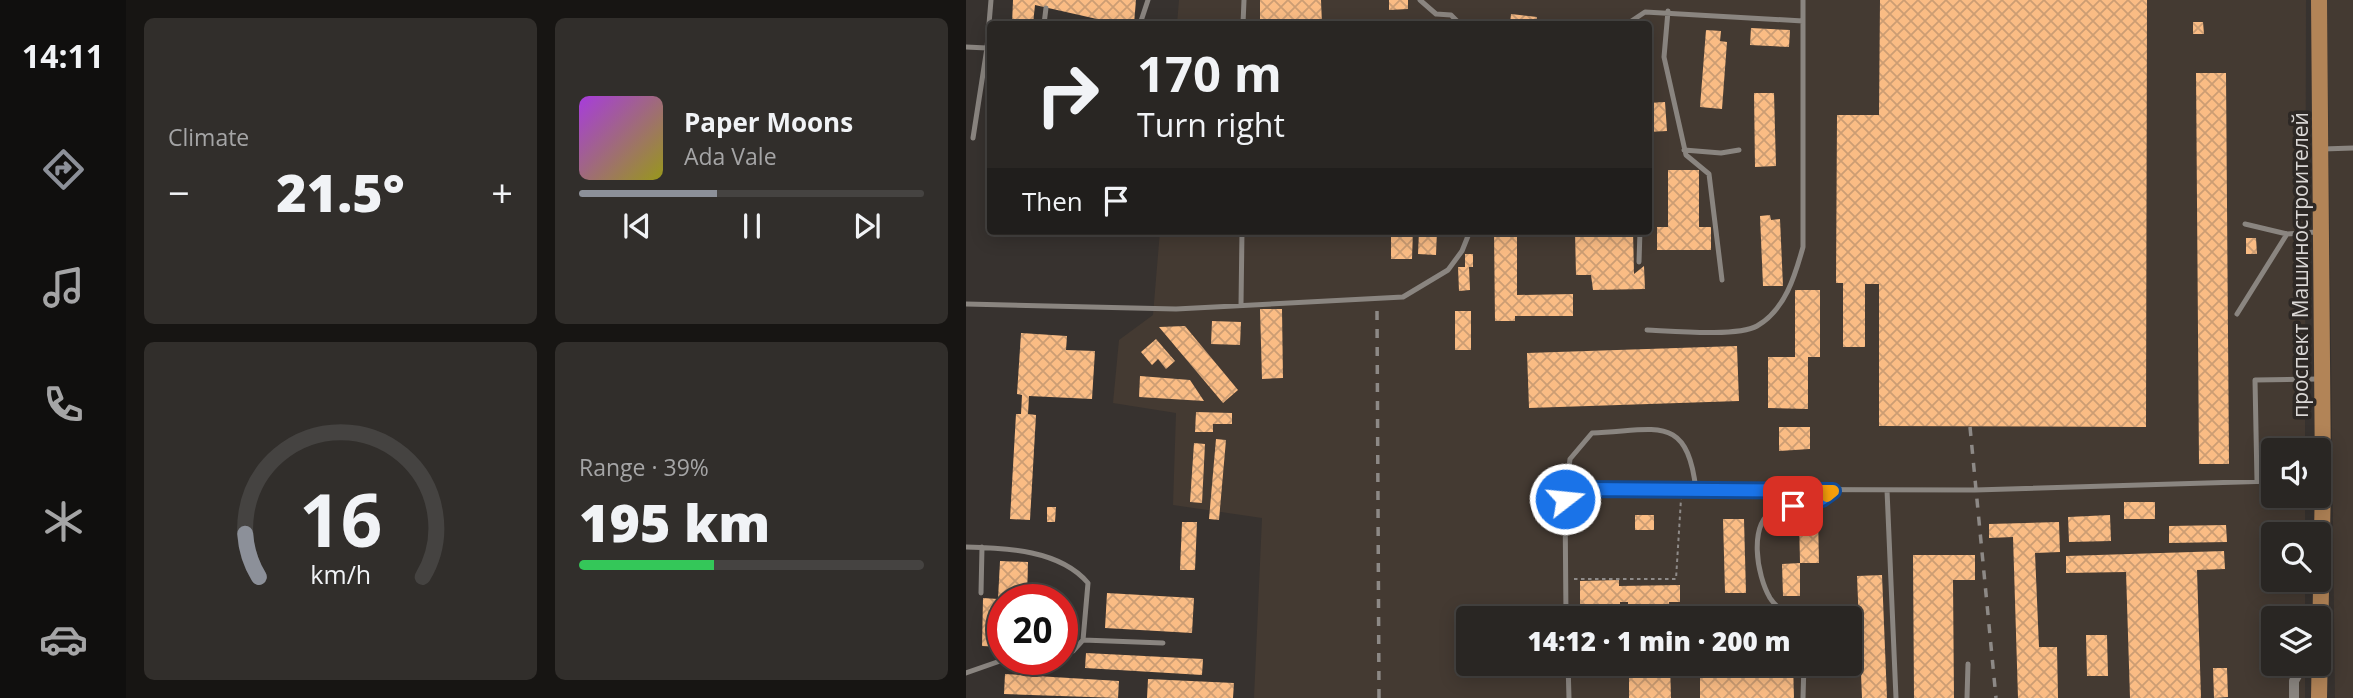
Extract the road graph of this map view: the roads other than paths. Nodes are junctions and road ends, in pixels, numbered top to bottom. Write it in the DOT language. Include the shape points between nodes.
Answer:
graph roads {
  1 [pos="991,0"];
  2 [pos="1149,0"];
  3 [pos="1244,0"];
  4 [pos="1420,0"];
  5 [pos="1803,0"];
  6 [pos="2319,0"];
  7 [pos="1046,8"];
  8 [pos="1668,11"];
  9 [pos="990,21"];
  10 [pos="1045,21"];
  11 [pos="1141,21"];
  12 [pos="1243,21"];
  13 [pos="1457,21"];
  14 [pos="1632,21"];
  15 [pos="1803,21"];
  16 [pos="966,47"];
  17 [pos="987,48"];
  18 [pos="987,59"];
  19 [pos="973,138"];
  20 [pos="2353,148"];
  21 [pos="1684,150"];
  22 [pos="1739,150"];
  23 [pos="2320,150"];
  24 [pos="2245,224"];
  25 [pos="2320,232"];
  26 [pos="2287,234"];
  27 [pos="1242,235"];
  28 [pos="1468,235"];
  29 [pos="1640,235"];
  30 [pos="1639,262"];
  31 [pos="1722,280"];
  32 [pos="966,304"];
  33 [pos="1241,305"];
  34 [pos="2237,314"];
  35 [pos="1647,330"];
  36 [pos="2322,379"];
  37 [pos="2321,438"];
  38 [pos="2257,481"];
  39 [pos="2261,481"];
  40 [pos="1696,490"];
  41 [pos="1887,490"];
  42 [pos="1833,491"];
  43 [pos="1565,499"];
  44 [pos="2321,508"];
  45 [pos="966,547"];
  46 [pos="982,547"];
  47 [pos="981,593"];
  48 [pos="1566,606"];
  49 [pos="1777,606"];
  50 [pos="2319,606"];
  51 [pos="1083,640"];
  52 [pos="1163,643"];
  53 [pos="1078,646"];
  54 [pos="1968,664"];
  55 [pos="987,666"];
  56 [pos="966,673"];
  57 [pos="1568,676"];
  58 [pos="1804,676"];
  59 [pos="2297,676"];
  60 [pos="2319,676"];
  61 [pos="1569,698"];
  62 [pos="1803,698"];
  63 [pos="1896,698"];
  64 [pos="1967,698"];
  65 [pos="2294,698"];
  66 [pos="2319,698"];
  1 -- 9 [label="lane"];
  2 -- 11 [label="lane"];
  3 -- 12 [label="lane"];
  4 -- 13 [label="lane"];
  5 -- 15 [label="lane"];
  6 -- 23 [label="main road, проспект Машиностроителей"];
  7 -- 10 [label="lane"];
  8 -- 14 [label="lane" via="1645,12"];
  8 -- 15 [label="lane"];
  8 -- 21 [label="lane" via="1664,57"];
  15 -- 35 [label="lane" via="1803,247 1782,302 1756,327 1726,332"];
  16 -- 17 [label="lane"];
  18 -- 19 [label="lane"];
  20 -- 23 [label="lane"];
  21 -- 22 [label="lane"];
  21 -- 31 [label="lane" via="1709,174"];
  23 -- 25 [label="main road, проспект Машиностроителей"];
  24 -- 26 [label="lane"];
  25 -- 26 [label="lane"];
  25 -- 36 [label="main road, проспект Машиностроителей"];
  26 -- 34 [label="lane"];
  27 -- 33 [label="lane"];
  28 -- 33 [label="lane" via="1448,270 1403,296"];
  29 -- 30 [label="lane"];
  32 -- 33 [label="lane" via="1176,309"];
  36 -- 37 [label="main road, проспект Машиностроителей"];
  36 -- 38 [label="lane" via="2255,380"];
  38 -- 39 [label="lane"];
  38 -- 41 [label="lane"];
  40 -- 42 [label="lane"];
  40 -- 43 [label="lane" via="1583,489"];
  40 -- 43 [label="lane" via="1691,454 1683,441 1667,431 1592,433 1570,459"];
  41 -- 42 [label="lane"];
  41 -- 63 [label="lane"];
  42 -- 49 [label="lane" via="1822,499 1777,509 1761,520 1756,537 1764,580"];
  43 -- 48 [label="lane"];
  44 -- 50 [label="main road, проспект Машиностроителей"];
  45 -- 46 [label="lane"];
  46 -- 47 [label="lane"];
  46 -- 51 [label="lane" via="1032,553 1082,576 1088,583"];
  51 -- 52 [label="lane"];
  51 -- 53 [label="lane"];
  54 -- 64 [label="lane"];
  55 -- 56 [label="lane"];
  57 -- 61 [label="lane"];
  58 -- 62 [label="lane"];
  59 -- 65 [label="street"];
  60 -- 66 [label="main road, проспект Машиностроителей"];
}
